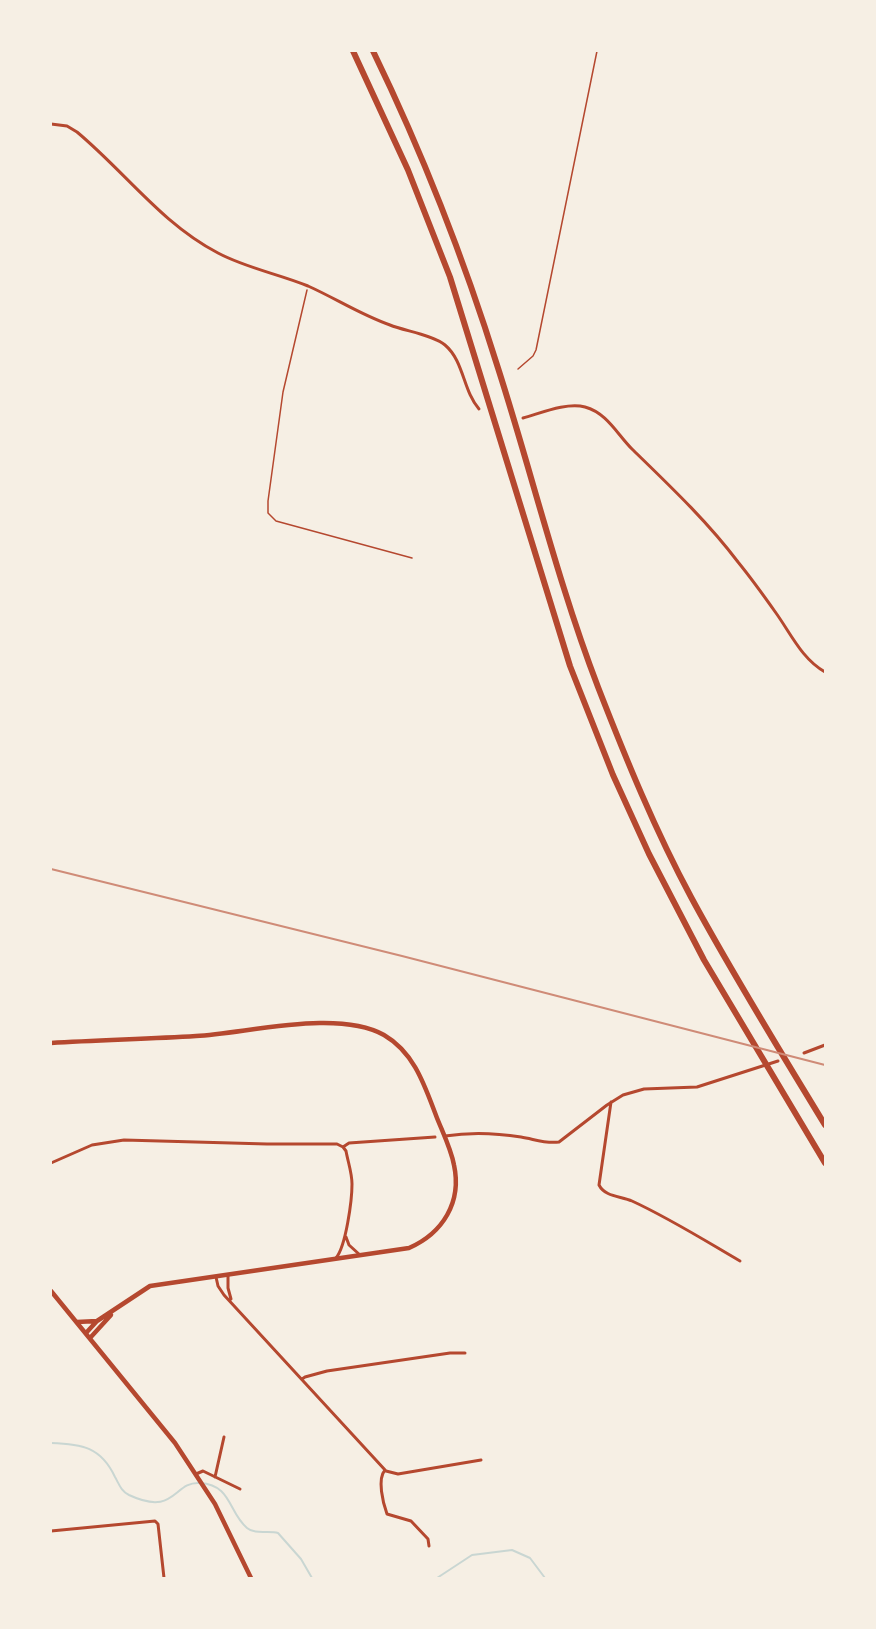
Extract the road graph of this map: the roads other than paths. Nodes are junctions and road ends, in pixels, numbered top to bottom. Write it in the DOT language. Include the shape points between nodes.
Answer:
graph roads {
  1 [pos="353,51"];
  2 [pos="373,51"];
  3 [pos="51,123"];
  4 [pos="479,409"];
  5 [pos="523,418"];
  6 [pos="825,672"];
  7 [pos="51,1043"];
  8 [pos="825,1045"];
  9 [pos="804,1053"];
  10 [pos="778,1061"];
  11 [pos="611,1102"];
  12 [pos="825,1125"];
  13 [pos="444,1136"];
  14 [pos="435,1137"];
  15 [pos="343,1147"];
  16 [pos="51,1163"];
  17 [pos="825,1163"];
  18 [pos="345,1236"];
  19 [pos="360,1256"];
  20 [pos="335,1259"];
  21 [pos="740,1261"];
  22 [pos="228,1275"];
  23 [pos="216,1277"];
  24 [pos="51,1291"];
  25 [pos="233,1304"];
  26 [pos="114,1311"];
  27 [pos="97,1321"];
  28 [pos="77,1323"];
  29 [pos="88,1336"];
  30 [pos="465,1353"];
  31 [pos="302,1379"];
  32 [pos="224,1437"];
  33 [pos="481,1460"];
  34 [pos="385,1470"];
  35 [pos="196,1475"];
  36 [pos="215,1477"];
  37 [pos="240,1489"];
  38 [pos="51,1531"];
  39 [pos="429,1546"];
  40 [pos="164,1578"];
  41 [pos="251,1578"];
  1 -- 17 [label="highway" via="408,170 450,277 570,666 613,775 704,960"];
  2 -- 12 [label="highway" via="424,162 471,284 584,646 630,766 690,895"];
  3 -- 4 [label="street" via="77,132 171,221 206,246 445,345 456,359 470,397"];
  5 -- 6 [label="street" via="579,406 595,411 609,422 725,546 797,645"];
  7 -- 13 [label="street" via="199,1036 252,1028 358,1025 387,1037 410,1059"];
  8 -- 9 [label="street"];
  10 -- 11 [label="street" via="697,1087 644,1089"];
  11 -- 13 [label="street" via="559,1142 476,1133"];
  11 -- 21 [label="street" via="601,1190 630,1200"];
  13 -- 19 [label="street" via="456,1184 452,1209 446,1219 409,1248"];
  14 -- 15 [label="street" via="350,1143"];
  15 -- 16 [label="street" via="124,1140 92,1145"];
  15 -- 18 [label="street" via="352,1184"];
  18 -- 19 [label="street"];
  18 -- 20 [label="street"];
  19 -- 20 [label="street"];
  20 -- 22 [label="street"];
  22 -- 23 [label="street"];
  22 -- 25 [label="street" via="228,1293"];
  23 -- 25 [label="street" via="218,1286"];
  23 -- 26 [label="street" via="150,1286"];
  24 -- 28 [label="street"];
  25 -- 31 [label="street"];
  26 -- 27 [label="street"];
  26 -- 29 [label="street"];
  27 -- 28 [label="street"];
  27 -- 29 [label="street"];
  28 -- 29 [label="street"];
  29 -- 35 [label="street" via="175,1443"];
  30 -- 31 [label="street" via="327,1371"];
  31 -- 34 [label="street"];
  32 -- 36 [label="street"];
  33 -- 34 [label="street" via="398,1474"];
  34 -- 39 [label="street" via="381,1482 387,1514 411,1521 428,1539"];
  35 -- 36 [label="street" via="203,1471"];
  35 -- 41 [label="street"];
  36 -- 37 [label="street"];
  38 -- 40 [label="street" via="155,1521"];
}
